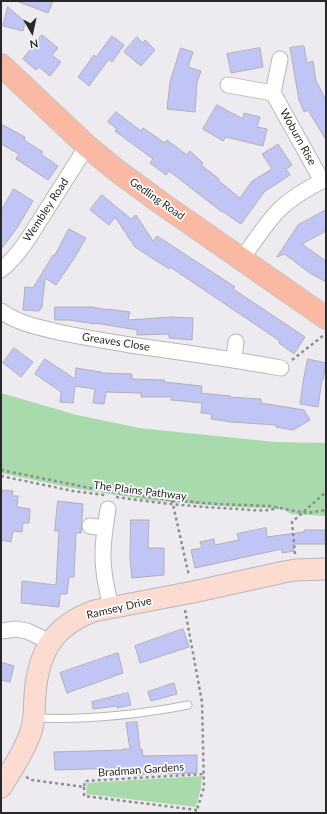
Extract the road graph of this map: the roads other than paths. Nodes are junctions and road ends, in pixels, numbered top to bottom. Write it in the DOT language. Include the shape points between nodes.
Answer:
graph roads {
  1 [pos="280,59"];
  2 [pos="1,64"];
  3 [pos="228,85"];
  4 [pos="273,93"];
  5 [pos="87,146"];
  6 [pos="324,180"];
  7 [pos="242,258"];
  8 [pos="1,270"];
  9 [pos="1,311"];
  10 [pos="326,318"];
  11 [pos="236,342"];
  12 [pos="234,359"];
  13 [pos="281,368"];
  14 [pos="108,509"];
  15 [pos="326,569"];
  16 [pos="111,608"];
  17 [pos="1,631"];
  18 [pos="50,642"];
  19 [pos="188,705"];
  20 [pos="34,718"];
  21 [pos="1,787"];
  1 -- 4 [label="street"];
  2 -- 5 [label="main road, Gedling Road"];
  3 -- 4 [label="street"];
  4 -- 6 [label="street, Woburn Rise"];
  5 -- 7 [label="main road, Gedling Road" via="122,175"];
  5 -- 8 [label="street, Wembley Road" via="24,246"];
  6 -- 7 [label="street" via="298,194 280,209"];
  7 -- 10 [label="main road, Gedling Road"];
  9 -- 12 [label="street, Greaves Close" via="31,325 89,339"];
  11 -- 12 [label="street"];
  12 -- 13 [label="street, Greaves Close"];
  14 -- 16 [label="street" via="98,527"];
  15 -- 16 [label="street, Ramsey Drive" via="296,570"];
  16 -- 18 [label="street, Ramsey Drive" via="85,614 72,621"];
  17 -- 18 [label="street" via="27,631"];
  18 -- 20 [label="street, Ramsey Drive" via="38,674"];
  19 -- 20 [label="lane" via="172,711 97,718"];
  20 -- 21 [label="street, Ramsey Drive" via="26,744"];
}
